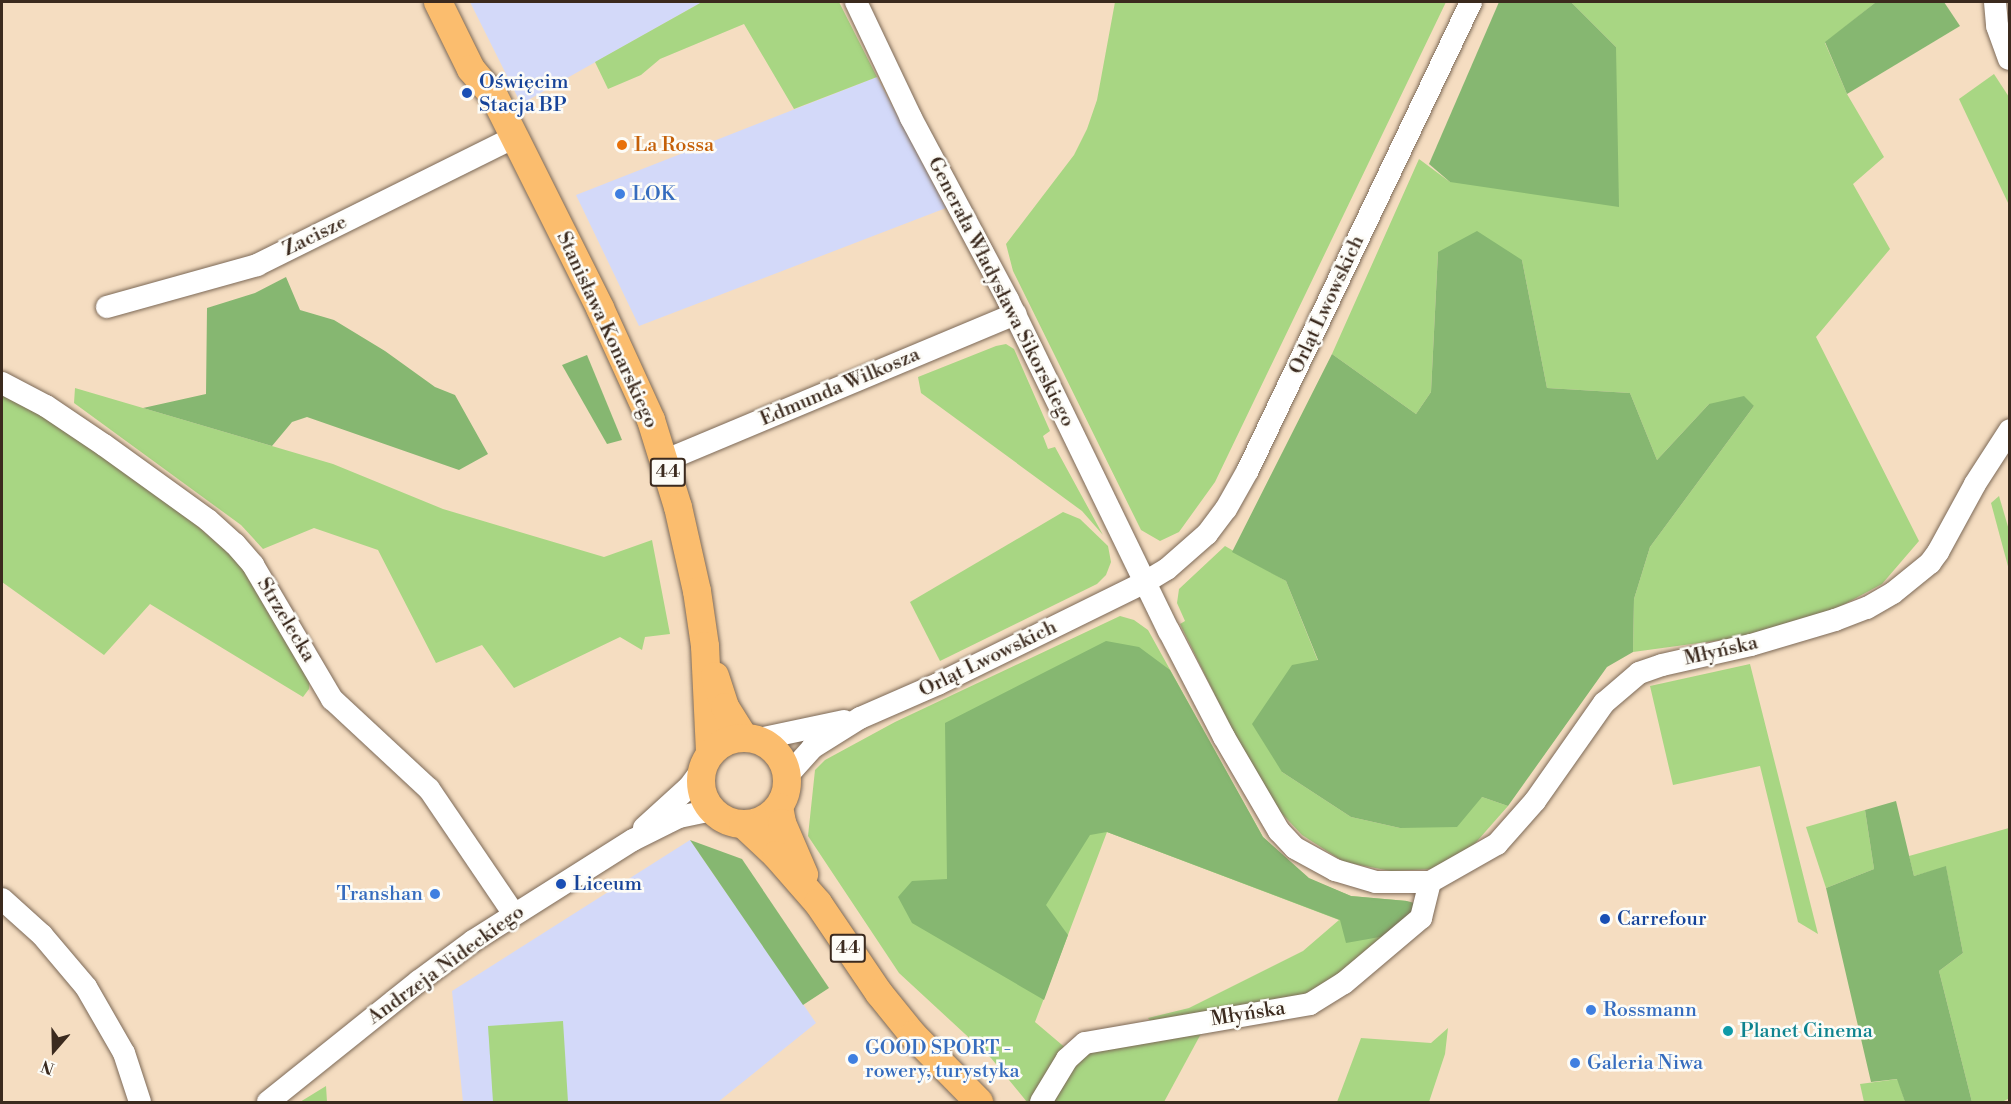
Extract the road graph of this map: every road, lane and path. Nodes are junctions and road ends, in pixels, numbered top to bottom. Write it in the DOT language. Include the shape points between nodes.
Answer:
graph roads {
  1 [pos="438,2"];
  2 [pos="460,2"];
  3 [pos="856,2"];
  4 [pos="1471,2"];
  5 [pos="1995,2"];
  6 [pos="2009,59"];
  7 [pos="494,96"];
  8 [pos="513,138"];
  9 [pos="107,307"];
  10 [pos="1015,314"];
  11 [pos="2,383"];
  12 [pos="2010,430"];
  13 [pos="664,461"];
  14 [pos="1147,581"];
  15 [pos="705,646"];
  16 [pos="860,718"];
  17 [pos="752,738"];
  18 [pos="706,762"];
  19 [pos="788,775"];
  20 [pos="779,807"];
  21 [pos="712,810"];
  22 [pos="742,824"];
  23 [pos="633,840"];
  24 [pos="1430,882"];
  25 [pos="2,900"];
  26 [pos="818,903"];
  27 [pos="514,914"];
  28 [pos="140,1102"];
  29 [pos="268,1102"];
  30 [pos="980,1102"];
  31 [pos="1041,1102"];
  1 -- 7 [label="main road, Stanisława Konarskiego / 44" via="471,69"];
  2 -- 7 [label="main road, Stanisława Konarskiego / 44" via="492,69"];
  3 -- 10 [label="street, Generała Władysława Sikorskiego" via="911,118"];
  4 -- 14 [label="street, Orląt Lwowskich" via="1248,470 1208,534"];
  5 -- 6 [label="street" via="1997,26"];
  7 -- 8 [label="main road, Stanisława Konarskiego / 44"];
  8 -- 9 [label="street, Zacisze" via="257,265"];
  8 -- 13 [label="main road, Stanisława Konarskiego / 44" via="634,379"];
  10 -- 13 [label="street, Edmunda Wilkosza"];
  10 -- 14 [label="street, Generała Władysława Sikorskiego"];
  11 -- 27 [label="street, Strzelecka" via="46,406 104,445 235,544 253,565 332,699 429,789"];
  12 -- 24 [label="street, Młyńska" via="1934,558 1893,593 1835,620 1639,673 1604,703 1535,801 1497,844"];
  13 -- 15 [label="main road, Stanisława Konarskiego / 44" via="689,551"];
  14 -- 16 [label="street, Orląt Lwowskich"];
  14 -- 24 [label="street, Młyńska" via="1169,631 1266,812 1295,848 1335,870 1376,882"];
  15 -- 17 [label="main road, Stanisława Konarskiego / 44" via="725,707"];
  15 -- 18 [label="main road, Stanisława Konarskiego / 44"];
  16 -- 17 [label="street, Orląt Lwowskich"];
  16 -- 19 [label="street, Orląt Lwowskich" via="812,748"];
  17 -- 18 [label="main road" via="720,744"];
  17 -- 19 [label="main road, Stanisława Konarskiego / 44" via="778,753"];
  18 -- 21 [label="main road, Stanisława Konarskiego / 44" via="703,792"];
  18 -- 23 [label="street, Andrzeja Nideckiego" via="688,787"];
  19 -- 20 [label="main road"];
  20 -- 22 [label="main road" via="763,820"];
  20 -- 26 [label="main road, 44" via="790,845"];
  21 -- 22 [label="main road, 44"];
  21 -- 23 [label="street, Andrzeja Nideckiego" via="678,818"];
  22 -- 26 [label="main road, 44"];
  23 -- 27 [label="street, Andrzeja Nideckiego"];
  24 -- 31 [label="street, Młyńska" via="1421,918 1344,983 1310,1004 1085,1043 1067,1059"];
  25 -- 28 [label="street" via="42,935 86,987 124,1053"];
  26 -- 30 [label="main road, 44" via="885,1001"];
  27 -- 29 [label="street, Andrzeja Nideckiego" via="418,981"];
}
